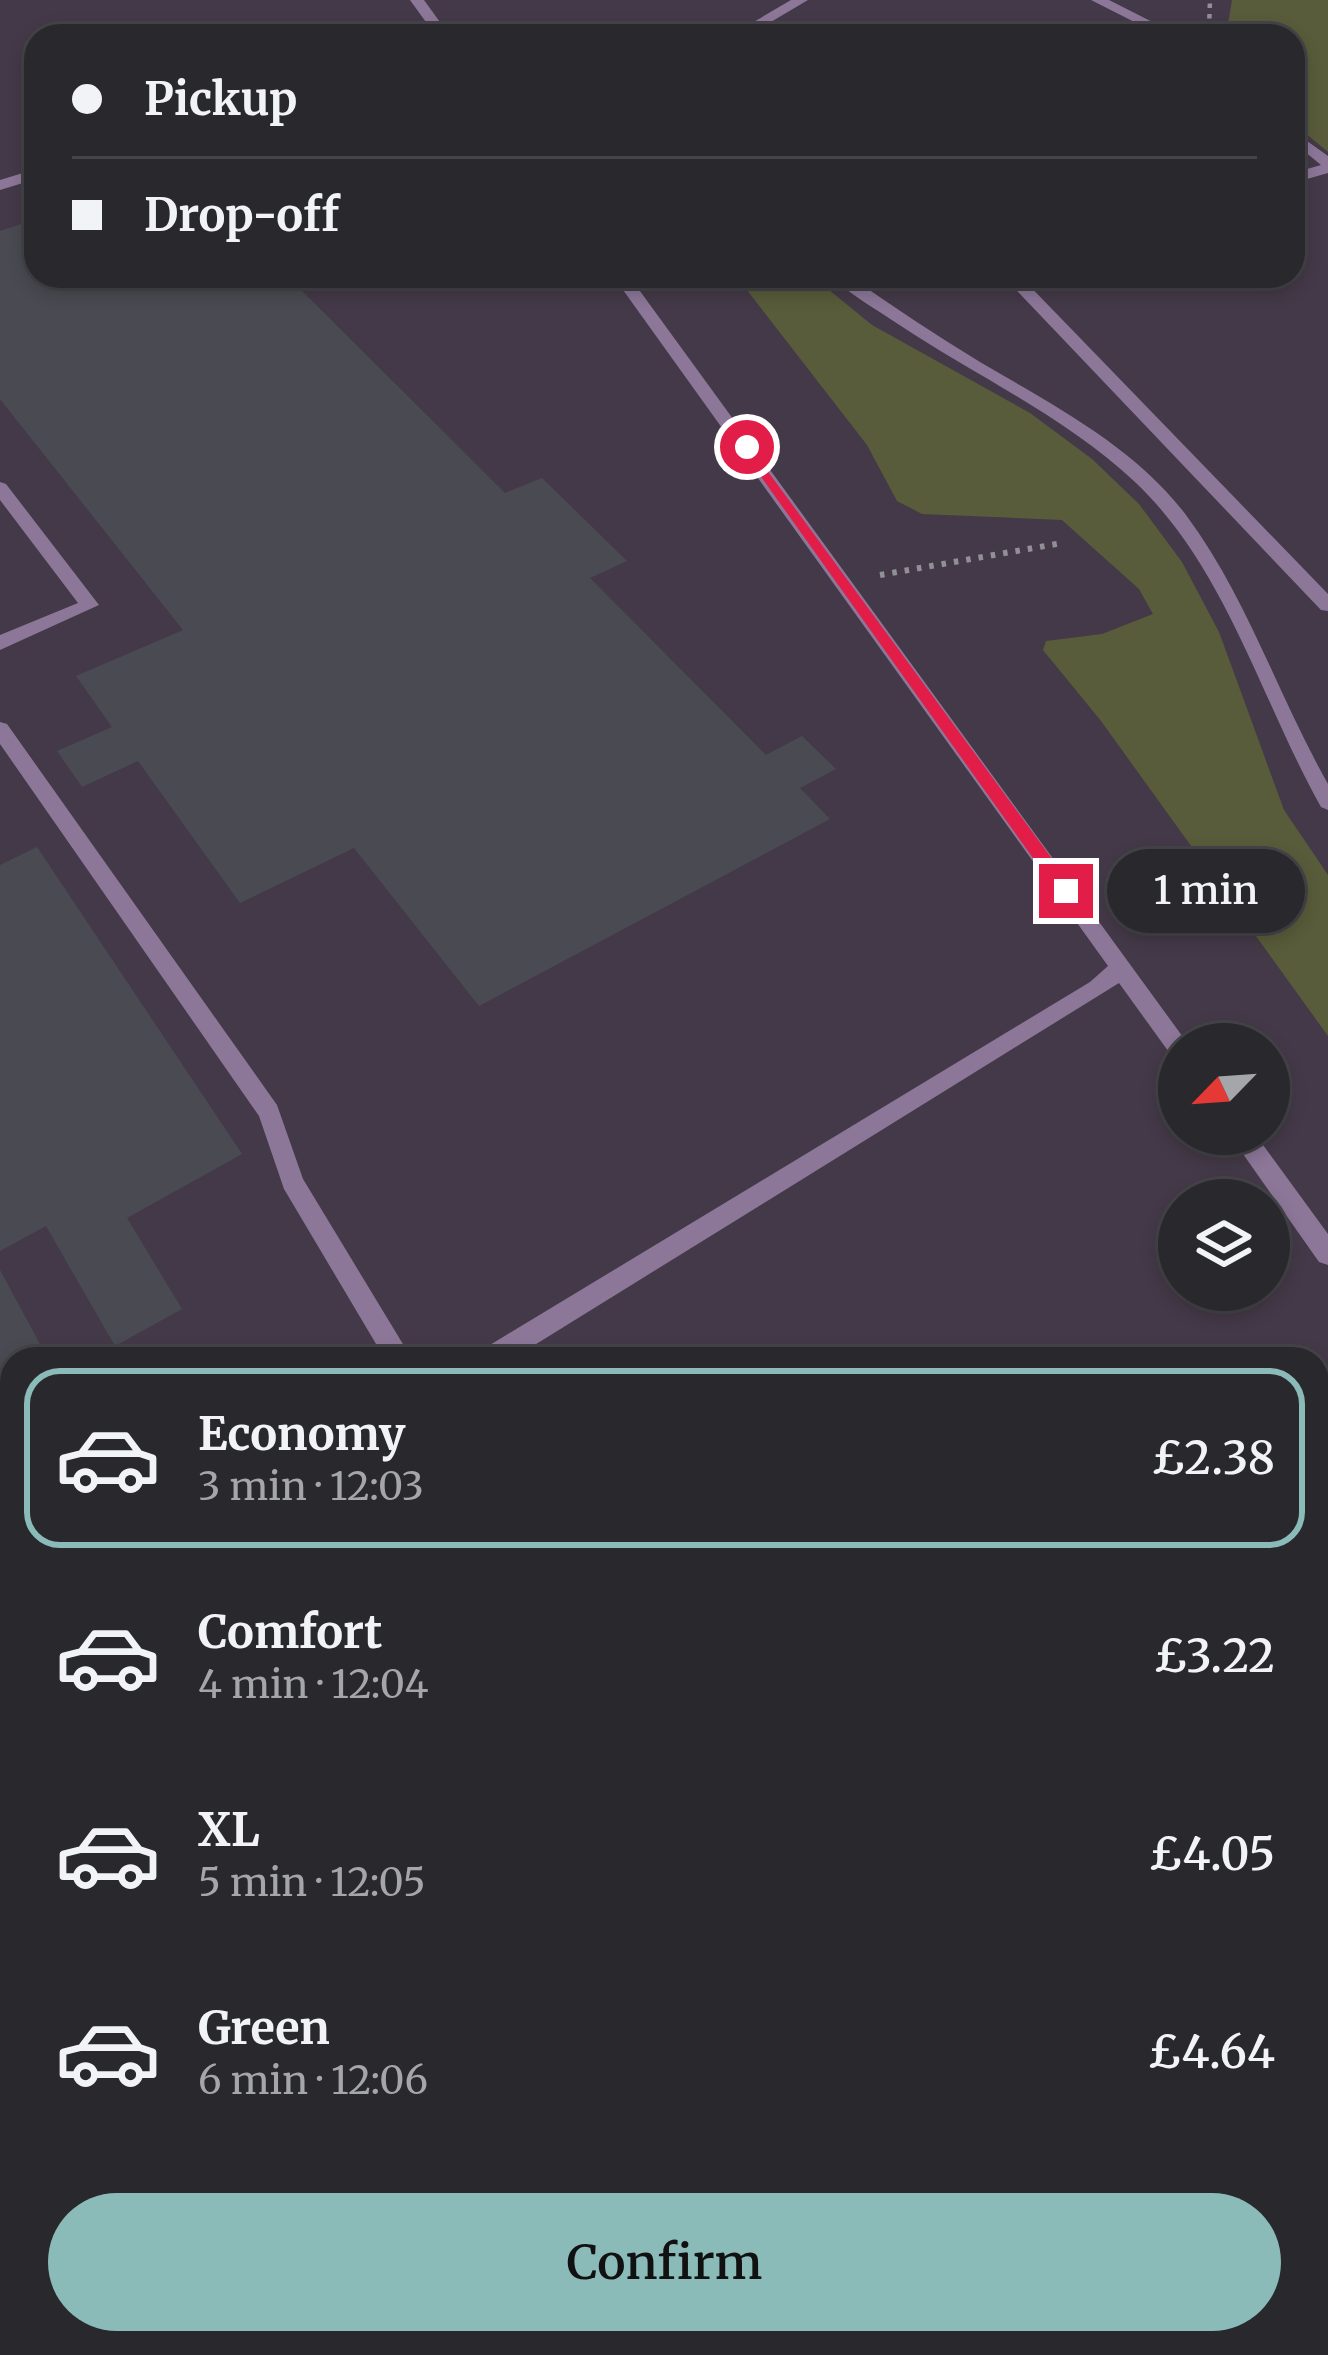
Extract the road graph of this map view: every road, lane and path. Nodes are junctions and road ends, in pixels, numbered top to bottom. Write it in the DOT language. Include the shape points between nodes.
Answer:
graph roads {
  1 [pos="801,0"];
  2 [pos="1098,0"];
  3 [pos="758,24"];
  4 [pos="1148,24"];
  5 [pos="1305,146"];
  6 [pos="1328,166"];
  7 [pos="630,288"];
  8 [pos="856,288"];
  9 [pos="1023,288"];
  10 [pos="0,488"];
  11 [pos="1061,543"];
  12 [pos="843,582"];
  13 [pos="1328,605"];
  14 [pos="0,643"];
  15 [pos="0,729"];
  16 [pos="1328,802"];
  17 [pos="1121,968"];
  18 [pos="1161,1023"];
  19 [pos="1256,1155"];
  20 [pos="1328,1254"];
  21 [pos="392,1347"];
  22 [pos="509,1347"];
  1 -- 3 [label="lane"];
  2 -- 4 [label="lane"];
  5 -- 6 [label="lane"];
  7 -- 12 [label="lane"];
  8 -- 16 [label="lane" via="1107,446 1178,517 1225,591 1293,744"];
  9 -- 13 [label="lane"];
  10 -- 14 [label="lane" via="90,605"];
  11 -- 12 [label="path"];
  12 -- 17 [label="lane"];
  15 -- 21 [label="lane" via="269,1112 292,1182"];
  17 -- 18 [label="lane"];
  17 -- 22 [label="lane"];
  19 -- 20 [label="lane"];
}
